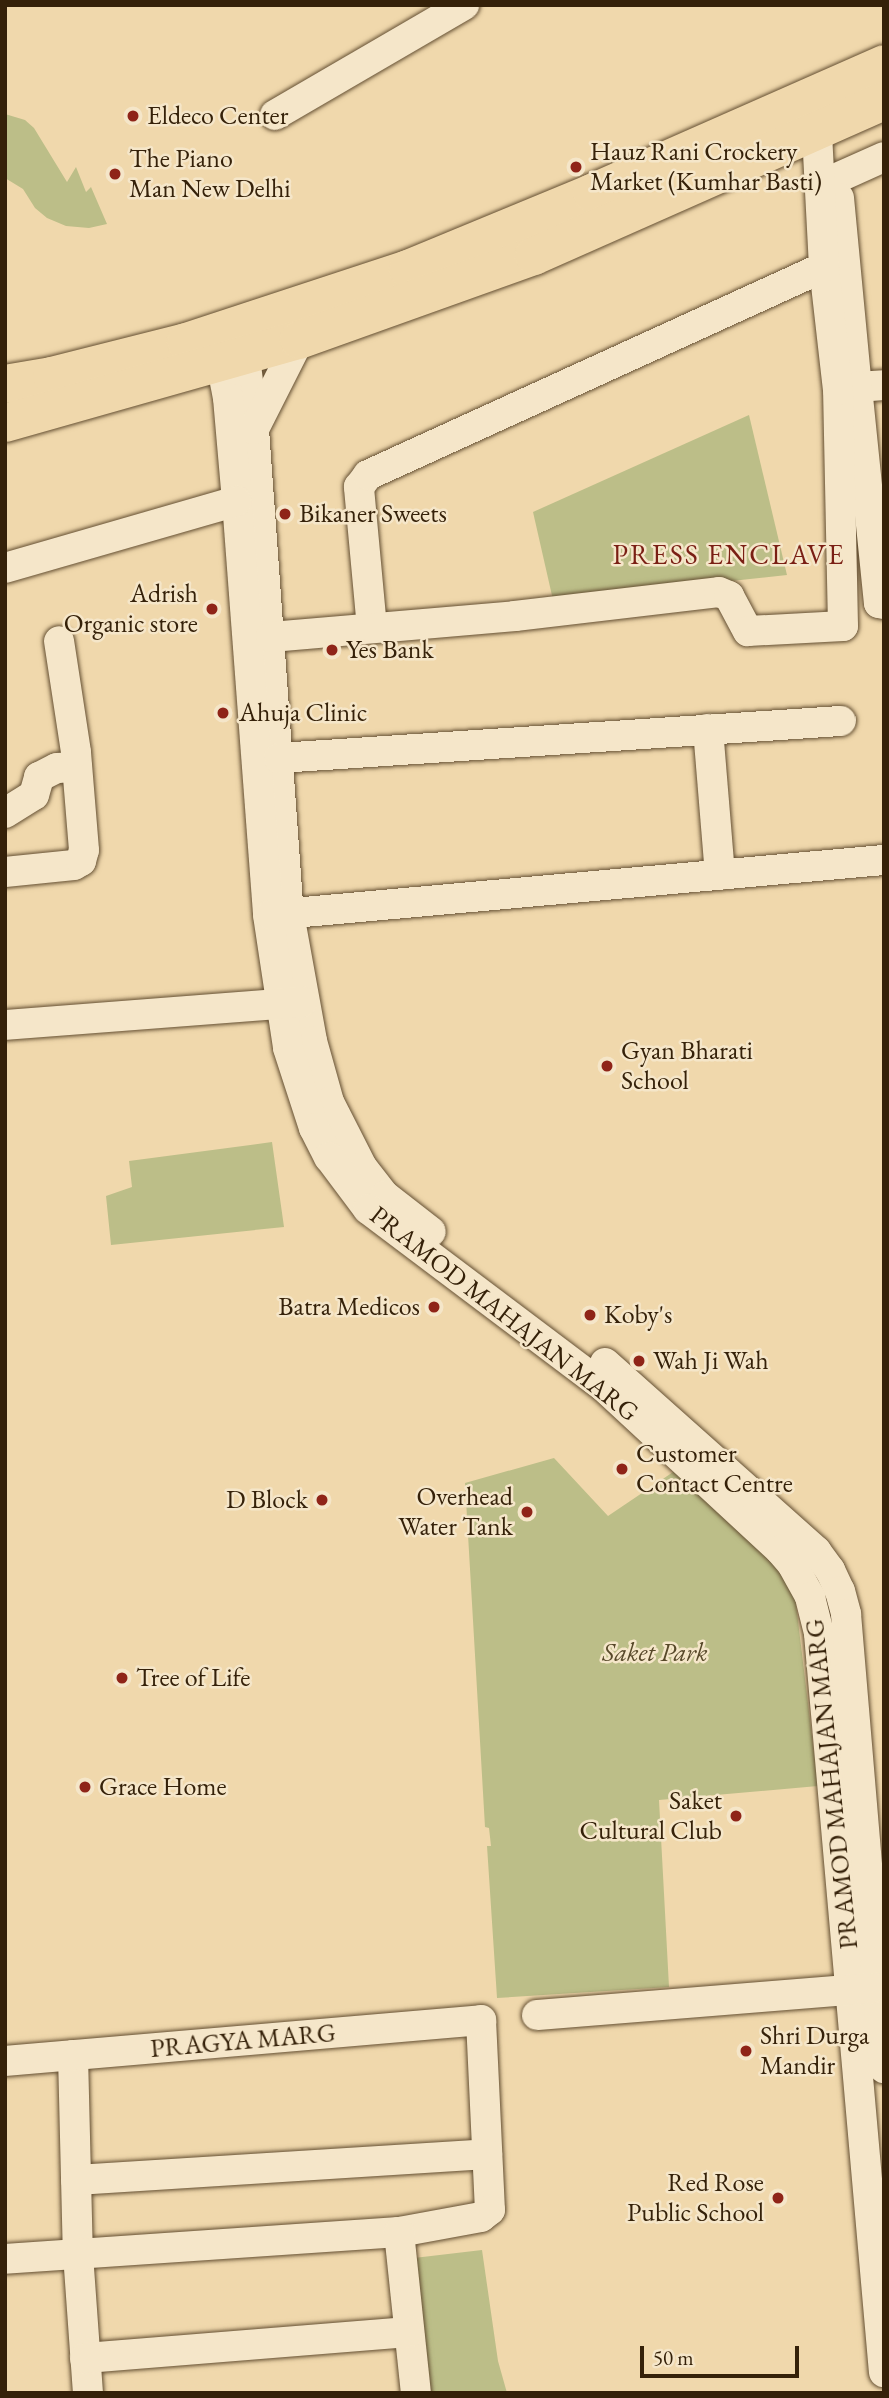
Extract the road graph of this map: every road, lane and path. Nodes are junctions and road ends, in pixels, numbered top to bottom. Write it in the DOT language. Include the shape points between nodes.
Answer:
graph roads {
  1 [pos="464,5"];
  2 [pos="884,64"];
  3 [pos="884,101"];
  4 [pos="275,115"];
  5 [pos="825,128"];
  6 [pos="884,157"];
  7 [pos="837,178"];
  8 [pos="824,267"];
  9 [pos="299,340"];
  10 [pos="229,345"];
  11 [pos="5,384"];
  12 [pos="871,386"];
  13 [pos="5,423"];
  14 [pos="254,429"];
  15 [pos="237,501"];
  16 [pos="5,568"];
  17 [pos="884,604"];
  18 [pos="372,628"];
  19 [pos="271,637"];
  20 [pos="59,641"];
  21 [pos="841,721"];
  22 [pos="708,729"];
  23 [pos="279,758"];
  24 [pos="77,766"];
  25 [pos="5,813"];
  26 [pos="884,860"];
  27 [pos="5,872"];
  28 [pos="720,875"];
  29 [pos="278,914"];
  30 [pos="294,1003"];
  31 [pos="5,1024"];
  32 [pos="871,1988"];
  33 [pos="537,2015"];
  34 [pos="73,2056"];
  35 [pos="5,2061"];
  36 [pos="884,2068"];
  37 [pos="487,2154"];
  38 [pos="76,2180"];
  39 [pos="876,2195"];
  40 [pos="399,2232"];
  41 [pos="78,2254"];
  42 [pos="5,2259"];
  43 [pos="409,2332"];
  44 [pos="85,2358"];
  45 [pos="884,2372"];
  46 [pos="88,2393"];
  47 [pos="416,2393"];
  1 -- 4 [label="street"];
  2 -- 10 [label="main road"];
  3 -- 5 [label="main road"];
  5 -- 7 [label="street"];
  5 -- 8 [label="street"];
  5 -- 9 [label="main road" via="534,256"];
  6 -- 7 [label="street"];
  7 -- 12 [label="street"];
  8 -- 18 [label="street" via="368,475 359,487"];
  8 -- 18 [label="street" via="838,390 843,626 748,631 729,596 719,592"];
  9 -- 10 [label="main road"];
  9 -- 14 [label="street"];
  10 -- 11 [label="main road"];
  10 -- 13 [label="main road"];
  10 -- 14 [label="street, PRAMOD MAHAJAN MARG"];
  10 -- 15 [label="street, PRAMOD MAHAJAN MARG" via="228,398"];
  12 -- 17 [label="street" via="879,603"];
  14 -- 19 [label="street, PRAMOD MAHAJAN MARG"];
  15 -- 16 [label="street"];
  15 -- 29 [label="street, PRAMOD MAHAJAN MARG"];
  18 -- 19 [label="street"];
  19 -- 23 [label="street, PRAMOD MAHAJAN MARG"];
  20 -- 24 [label="street"];
  21 -- 22 [label="street"];
  22 -- 23 [label="street"];
  22 -- 28 [label="street"];
  23 -- 29 [label="street, PRAMOD MAHAJAN MARG"];
  24 -- 25 [label="street" via="57,768 39,777 34,795"];
  24 -- 27 [label="street" via="80,861"];
  26 -- 28 [label="street"];
  28 -- 29 [label="street"];
  29 -- 30 [label="street, PRAMOD MAHAJAN MARG"];
  30 -- 31 [label="street"];
  30 -- 32 [label="street, PRAMOD MAHAJAN MARG" via="300,1044 344,1136 385,1196 618,1373 807,1542 830,1570 846,1614"];
  32 -- 33 [label="street"];
  32 -- 36 [label="street, PRAMOD MAHAJAN MARG"];
  32 -- 39 [label="street, PRAMOD MAHAJAN MARG"];
  34 -- 35 [label="street, PRAGYA MARG"];
  34 -- 37 [label="street, PRAGYA MARG" via="481,2020"];
  34 -- 38 [label="street"];
  37 -- 38 [label="street"];
  37 -- 40 [label="street" via="488,2214"];
  38 -- 41 [label="street"];
  39 -- 45 [label="street, PRAMOD MAHAJAN MARG"];
  40 -- 41 [label="street"];
  40 -- 43 [label="street"];
  41 -- 42 [label="street"];
  41 -- 44 [label="street"];
  43 -- 44 [label="street"];
  43 -- 47 [label="street"];
  44 -- 46 [label="street"];
}
